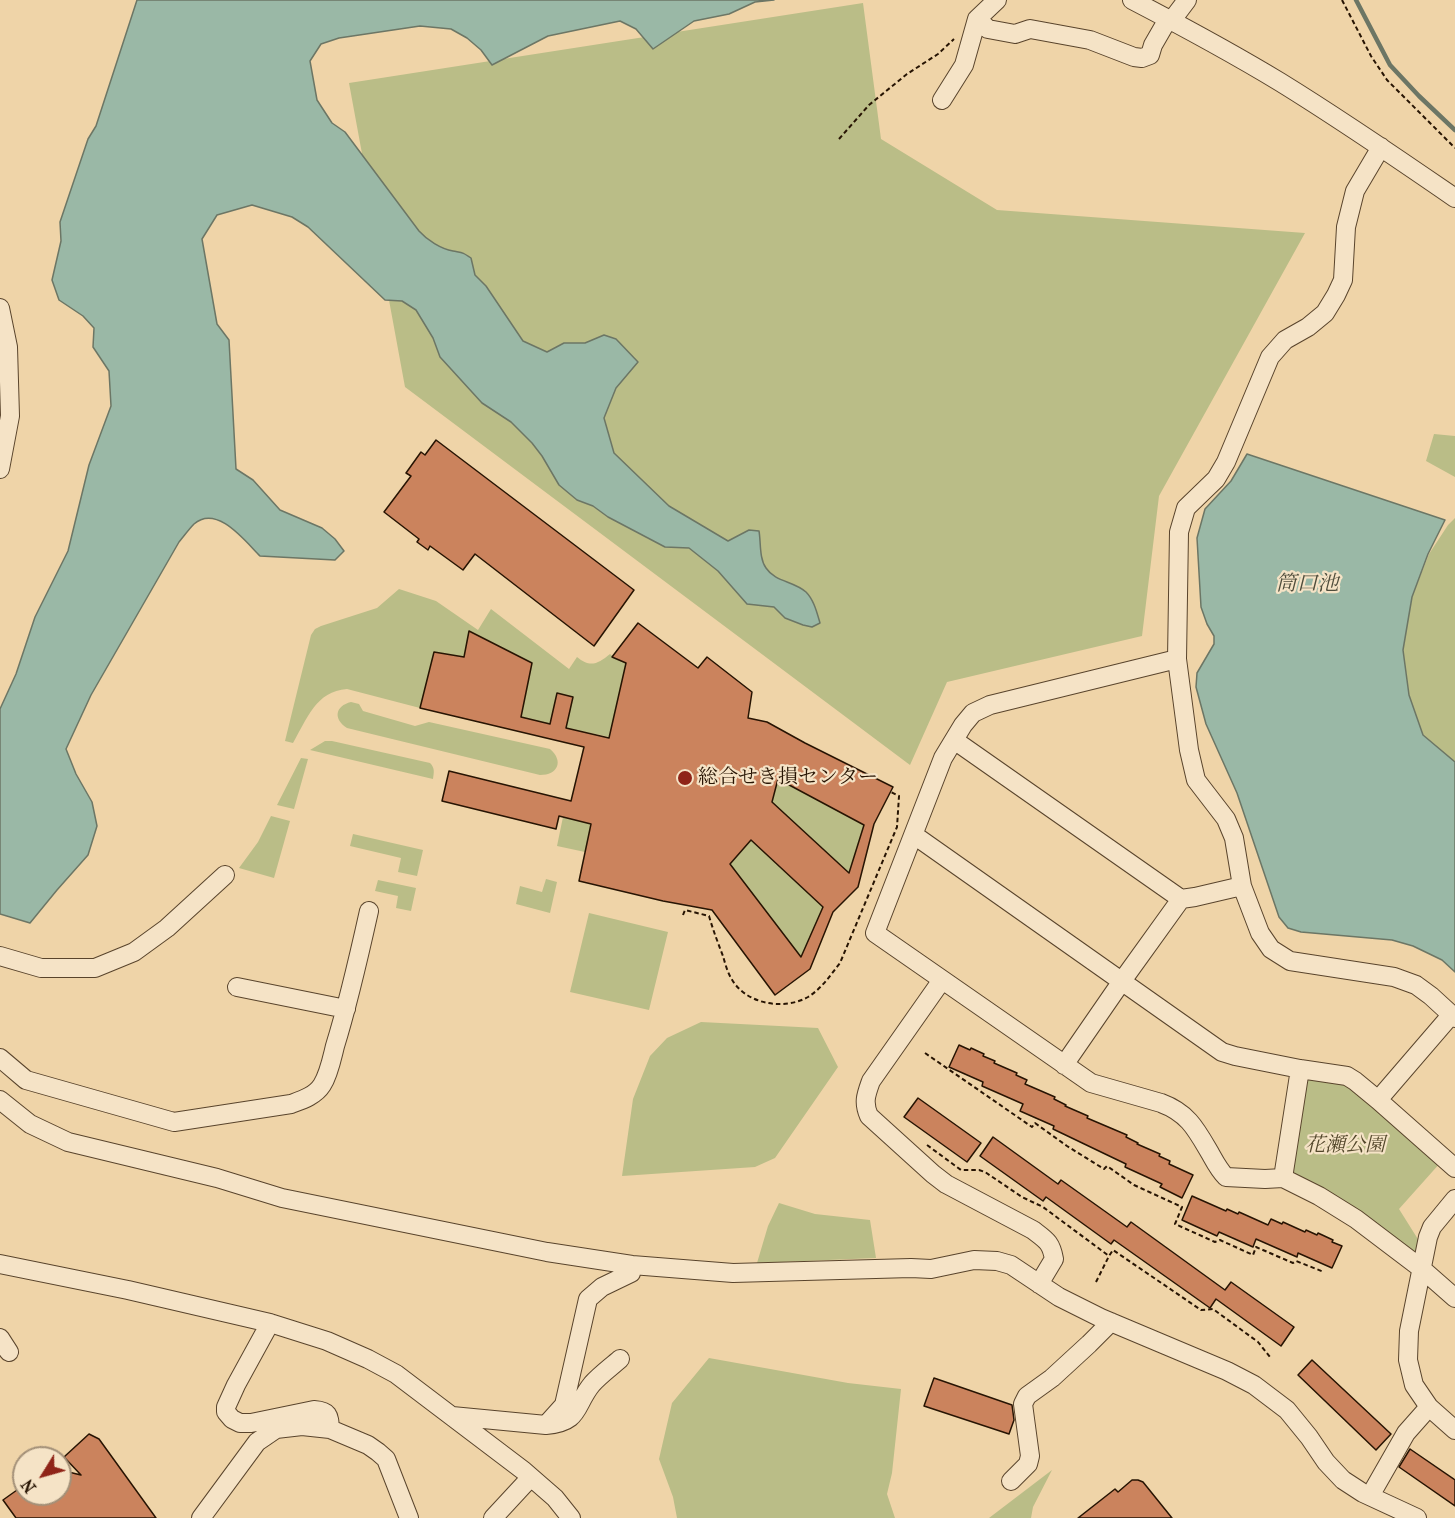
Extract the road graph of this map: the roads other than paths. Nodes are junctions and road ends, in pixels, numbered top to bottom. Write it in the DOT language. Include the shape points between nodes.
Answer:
graph roads {
  1 [pos="997,0"];
  2 [pos="1132,0"];
  3 [pos="1187,0"];
  4 [pos="977,19"];
  5 [pos="1170,19"];
  6 [pos="942,100"];
  7 [pos="1381,147"];
  8 [pos="1455,198"];
  9 [pos="0,308"];
  10 [pos="4,366"];
  11 [pos="0,469"];
  12 [pos="1177,659"];
  13 [pos="954,740"];
  14 [pos="914,835"];
  15 [pos="225,875"];
  16 [pos="1242,886"];
  17 [pos="1181,899"];
  18 [pos="369,911"];
  19 [pos="0,956"];
  20 [pos="942,980"];
  21 [pos="1122,981"];
  22 [pos="237,987"];
  23 [pos="346,1009"];
  24 [pos="1453,1016"];
  25 [pos="0,1058"];
  26 [pos="1064,1065"];
  27 [pos="1300,1069"];
  28 [pos="0,1100"];
  29 [pos="1378,1100"];
  30 [pos="1455,1168"];
  31 [pos="1282,1178"];
  32 [pos="1455,1199"];
  33 [pos="0,1264"];
  34 [pos="632,1265"];
  35 [pos="1422,1269"];
  36 [pos="1039,1284"];
  37 [pos="1455,1298"];
  38 [pos="1111,1322"];
  39 [pos="270,1323"];
  40 [pos="620,1359"];
  41 [pos="1429,1407"];
  42 [pos="452,1416"];
  43 [pos="546,1425"];
  44 [pos="330,1429"];
  45 [pos="1455,1430"];
  46 [pos="531,1477"];
  47 [pos="1011,1481"];
  48 [pos="1370,1496"];
  49 [pos="201,1518"];
  50 [pos="409,1518"];
  51 [pos="493,1518"];
  52 [pos="571,1518"];
  53 [pos="1417,1518"];
  1 -- 4 [label="street"];
  2 -- 5 [label="street"];
  3 -- 5 [label="street"];
  4 -- 5 [label="street" via="988,29 1015,34 1030,29 1090,40 1142,58 1150,55"];
  4 -- 6 [label="street" via="964,65"];
  5 -- 7 [label="street" via="1280,82"];
  7 -- 8 [label="street"];
  7 -- 12 [label="street" via="1355,191 1346,228 1343,280 1336,295 1325,313 1285,340 1270,357 1226,462 1216,479 1186,508 1179,532"];
  9 -- 10 [label="street" via="8,347"];
  10 -- 11 [label="street" via="10,416"];
  12 -- 13 [label="street" via="990,705 973,713"];
  12 -- 16 [label="street" via="1189,750 1197,780 1226,819 1234,838"];
  13 -- 14 [label="street" via="943,758"];
  13 -- 17 [label="street"];
  14 -- 20 [label="street" via="875,933"];
  14 -- 21 [label="street"];
  15 -- 19 [label="street" via="134,952 95,968 41,968"];
  16 -- 17 [label="street"];
  16 -- 24 [label="street" via="1260,933 1271,949 1290,961 1394,977 1416,986"];
  17 -- 21 [label="street"];
  18 -- 23 [label="street"];
  20 -- 26 [label="street"];
  20 -- 36 [label="street" via="871,1081 865,1107 869,1116 946,1184 1046,1240 1054,1259"];
  21 -- 26 [label="street"];
  21 -- 27 [label="street" via="1222,1052"];
  22 -- 23 [label="street"];
  23 -- 25 [label="street" via="322,1084 314,1094 291,1104 174,1122 26,1080"];
  24 -- 29 [label="street"];
  26 -- 31 [label="street" via="1091,1083 1172,1107 1197,1129 1226,1177"];
  27 -- 29 [label="street" via="1347,1076"];
  27 -- 31 [label="street"];
  28 -- 34 [label="street" via="30,1124 68,1142 282,1198 548,1252"];
  29 -- 30 [label="street"];
  31 -- 35 [label="street" via="1356,1219"];
  32 -- 35 [label="street" via="1432,1227"];
  33 -- 39 [label="street"];
  34 -- 36 [label="street" via="733,1273 931,1269 987,1259 1011,1265"];
  34 -- 43 [label="street" via="631,1273 602,1287 588,1299 564,1405"];
  35 -- 37 [label="street"];
  35 -- 41 [label="street" via="1409,1331 1408,1360 1414,1385"];
  36 -- 38 [label="street"];
  38 -- 47 [label="street" via="1052,1378 1027,1396 1023,1404 1030,1456 1028,1464"];
  38 -- 48 [label="street" via="1254,1385 1287,1410 1334,1472"];
  39 -- 42 [label="street" via="368,1359 396,1374"];
  39 -- 44 [label="street" via="225,1407 226,1412 240,1423 320,1410 329,1416"];
  40 -- 43 [label="street" via="586,1391 575,1414 559,1424"];
  41 -- 45 [label="street"];
  41 -- 48 [label="street" via="1406,1433"];
  42 -- 43 [label="street"];
  42 -- 46 [label="street"];
  44 -- 49 [label="street" via="276,1429 257,1442"];
  44 -- 50 [label="street" via="368,1445 386,1459"];
  46 -- 51 [label="street"];
  46 -- 52 [label="street"];
  48 -- 53 [label="street"];
}
